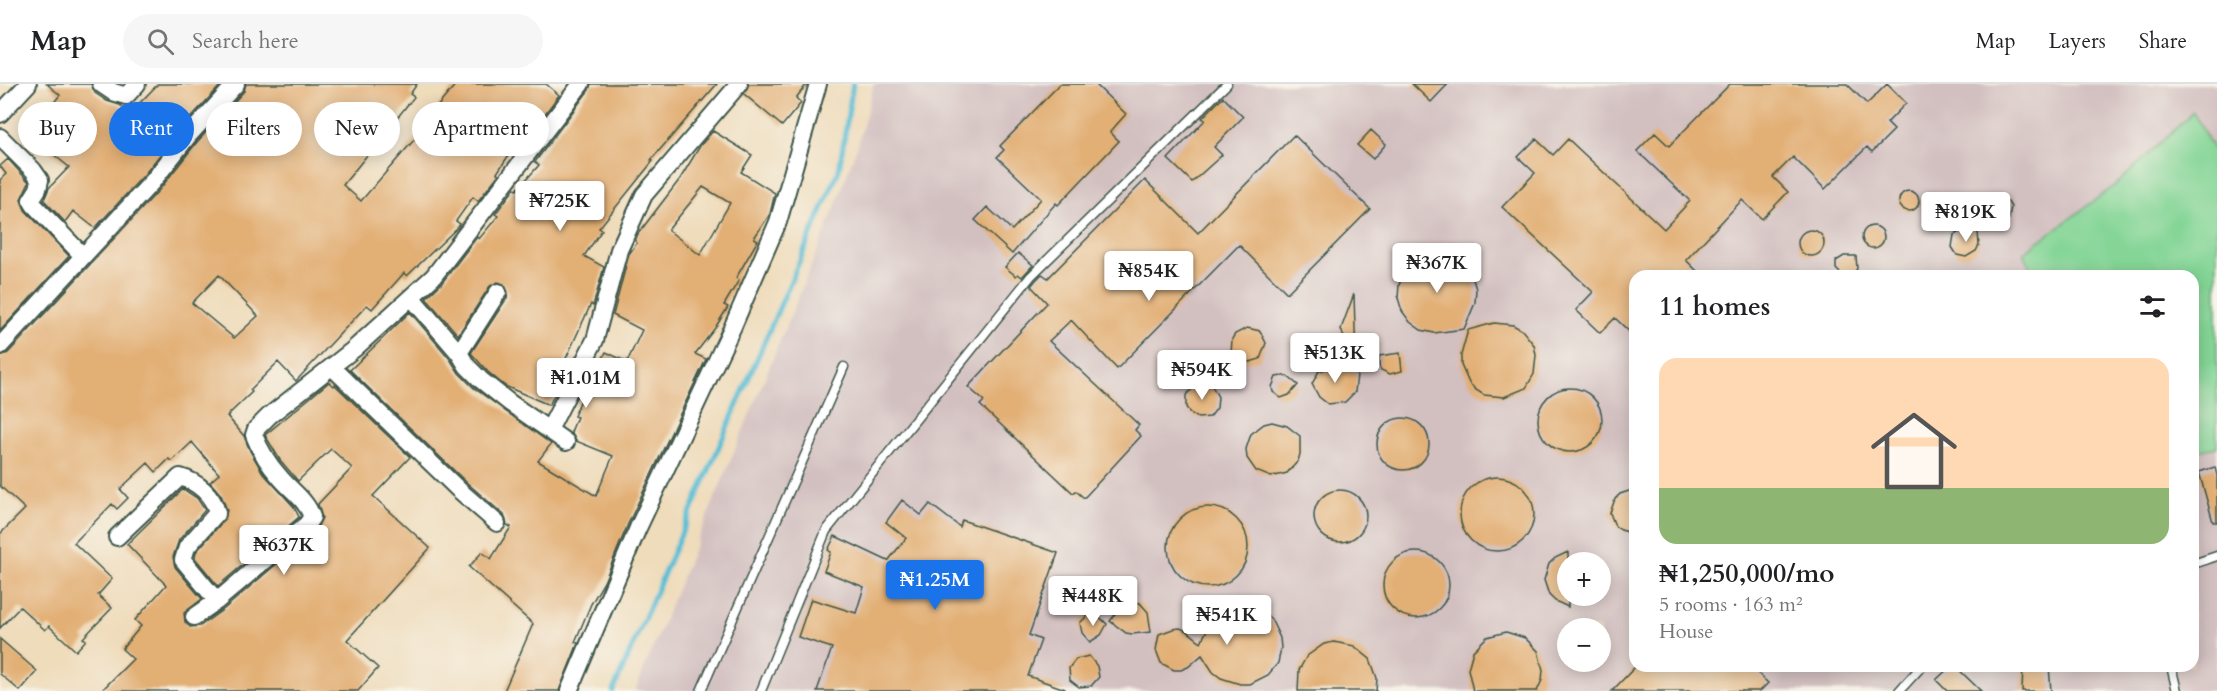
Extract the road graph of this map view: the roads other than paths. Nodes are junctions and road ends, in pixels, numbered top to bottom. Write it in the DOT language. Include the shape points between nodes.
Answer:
graph roads {
  1 [pos="101,84"];
  2 [pos="137,84"];
  3 [pos="236,84"];
  4 [pos="582,84"];
  5 [pos="739,84"];
  6 [pos="818,84"];
  7 [pos="1227,84"];
  8 [pos="23,86"];
  9 [pos="0,114"];
  10 [pos="0,137"];
  11 [pos="83,256"];
  12 [pos="498,292"];
  13 [pos="411,297"];
  14 [pos="0,346"];
  15 [pos="459,353"];
  16 [pos="332,367"];
  17 [pos="844,367"];
  18 [pos="549,430"];
  19 [pos="566,442"];
  20 [pos="497,523"];
  21 [pos="117,537"];
  22 [pos="2217,556"];
  23 [pos="2199,562"];
  24 [pos="218,601"];
  25 [pos="194,617"];
  26 [pos="1916,672"];
  27 [pos="2172,672"];
  28 [pos="569,691"];
  29 [pos="701,691"];
  30 [pos="761,691"];
  31 [pos="1899,691"];
  32 [pos="2177,691"];
  1 -- 2 [label="street" via="126,96"];
  3 -- 11 [label="street"];
  4 -- 13 [label="street" via="433,277"];
  5 -- 18 [label="street" via="645,195 619,250 594,340"];
  6 -- 28 [label="street" via="778,222 638,528"];
  7 -- 30 [label="lane" via="1031,276 826,531"];
  8 -- 9 [label="street"];
  10 -- 11 [label="street" via="39,180 34,205"];
  11 -- 14 [label="street"];
  12 -- 15 [label="street"];
  13 -- 15 [label="street"];
  13 -- 16 [label="street"];
  15 -- 18 [label="street" via="481,380"];
  16 -- 20 [label="street"];
  16 -- 24 [label="street" via="269,416 254,435 266,459 309,508 312,517"];
  17 -- 29 [label="lane"];
  18 -- 19 [label="street"];
  21 -- 24 [label="street" via="180,477 193,481 216,506 217,513 188,547 183,560"];
  22 -- 23 [label="lane"];
  24 -- 25 [label="street"];
  26 -- 31 [label="lane"];
  27 -- 32 [label="lane"];
}
